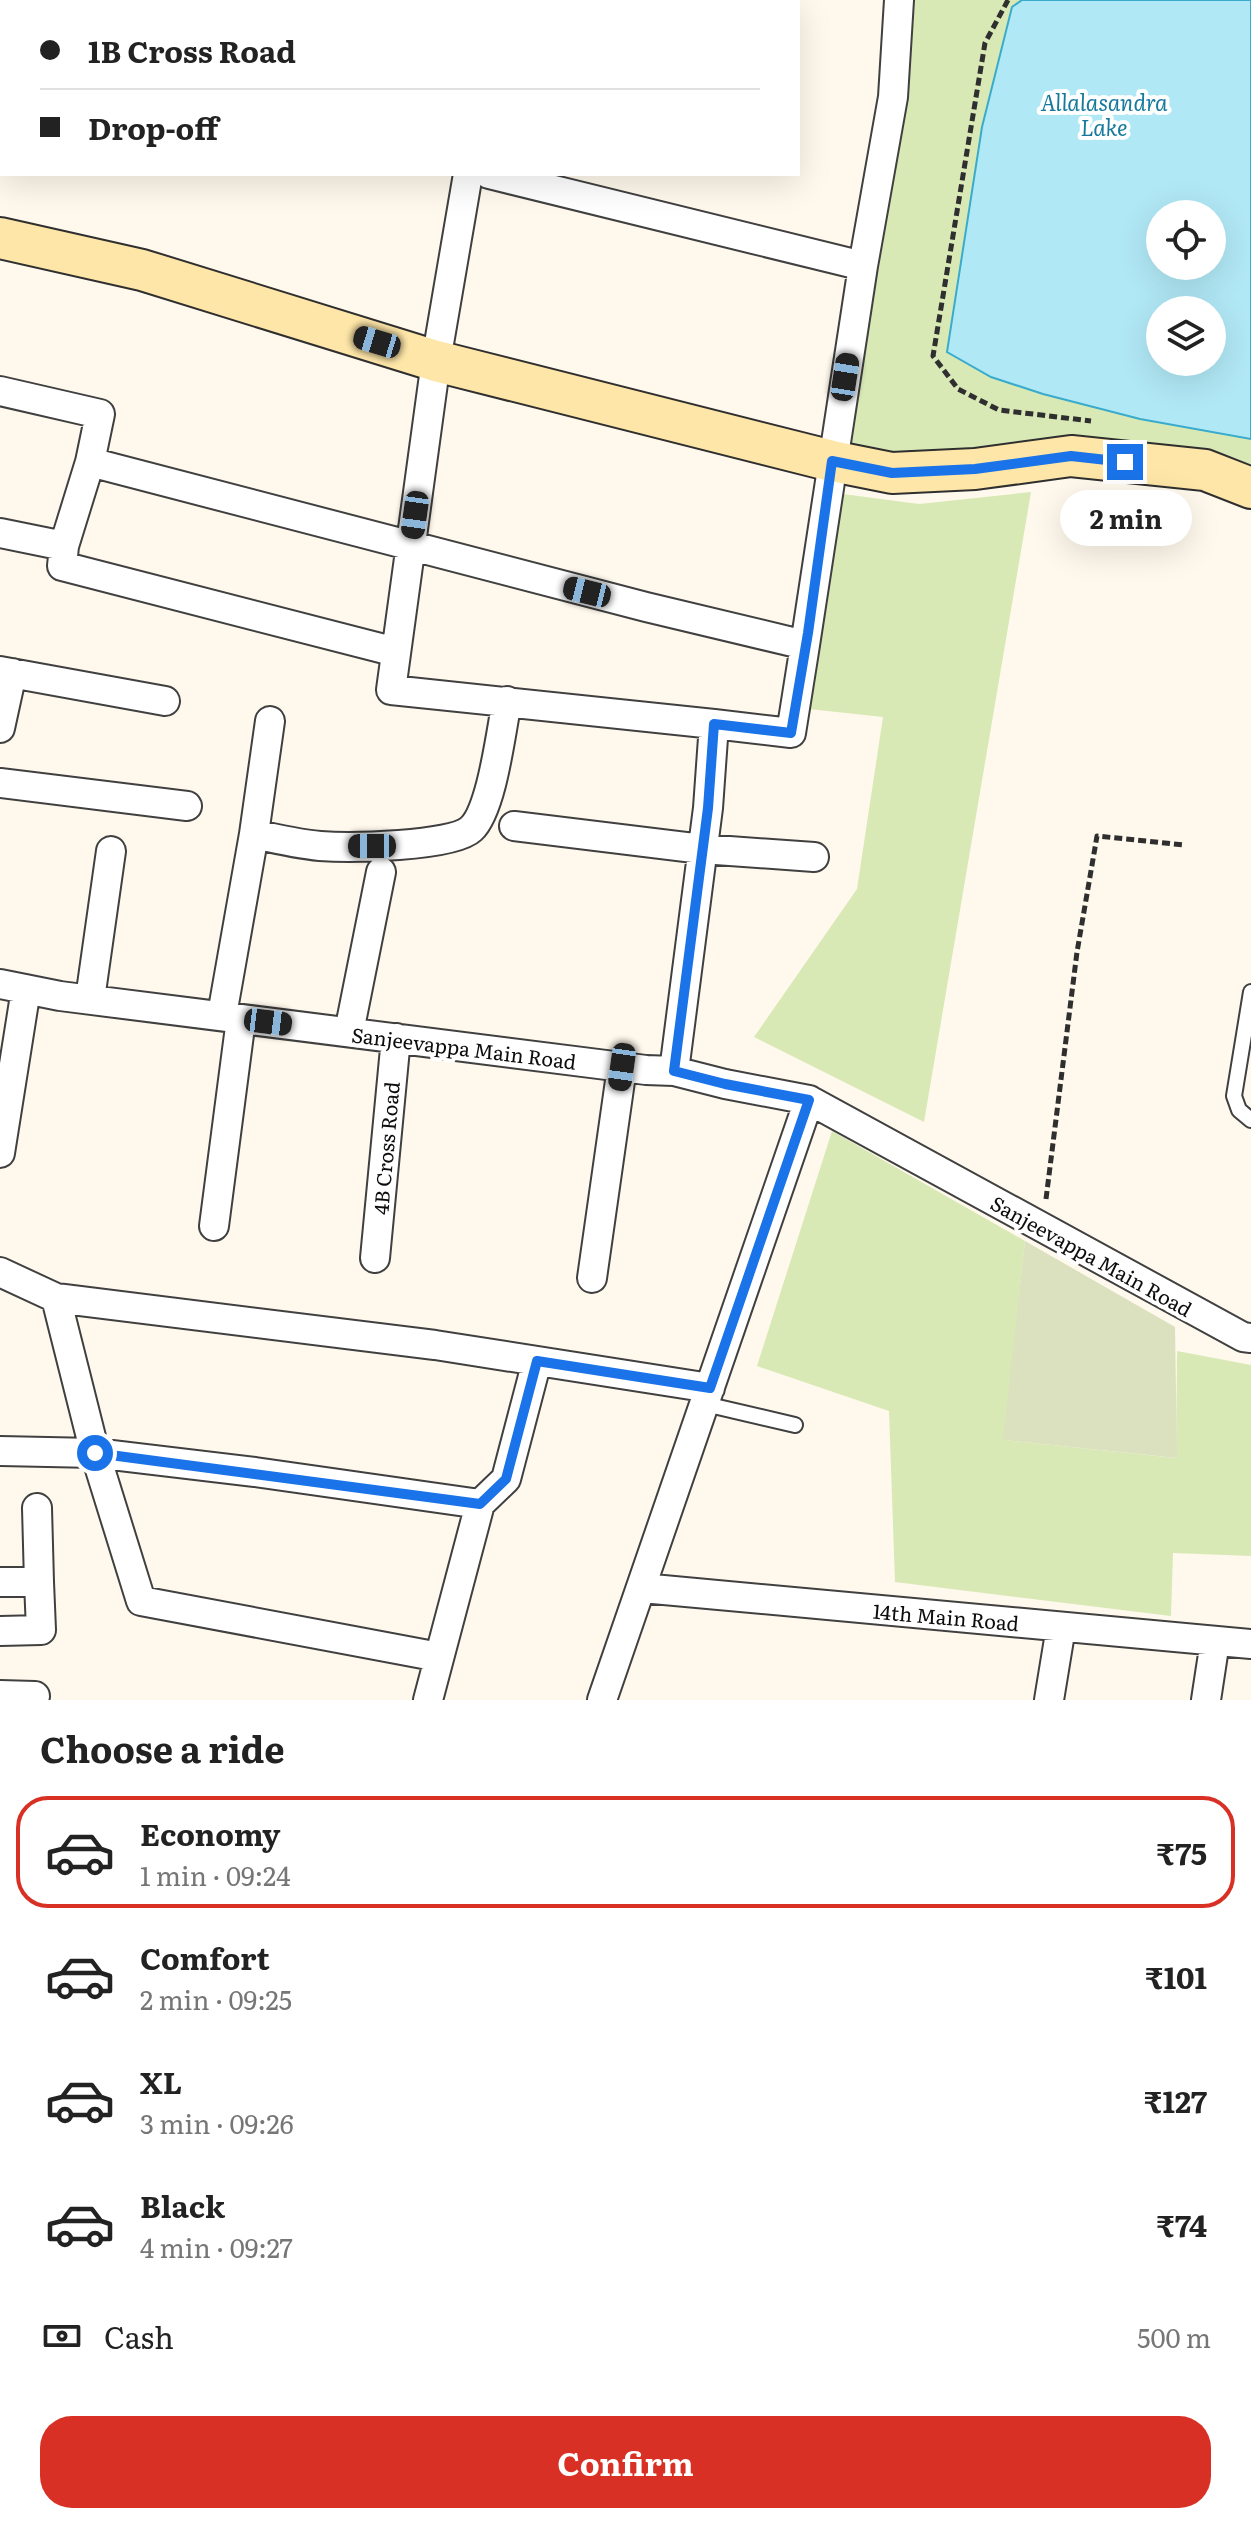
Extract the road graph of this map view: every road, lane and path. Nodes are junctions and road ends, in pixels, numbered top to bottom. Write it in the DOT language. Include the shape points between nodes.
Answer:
graph roads {
  1 [pos="899,0"];
  2 [pos="1008,0"];
  3 [pos="468,176"];
  4 [pos="497,176"];
  5 [pos="0,238"];
  6 [pos="863,266"];
  7 [pos="436,361"];
  8 [pos="0,391"];
  9 [pos="1099,422"];
  10 [pos="832,461"];
  11 [pos="90,462"];
  12 [pos="1251,488"];
  13 [pos="0,533"];
  14 [pos="64,546"];
  15 [pos="411,546"];
  16 [pos="805,645"];
  17 [pos="396,652"];
  18 [pos="6,672"];
  19 [pos="165,701"];
  20 [pos="507,701"];
  21 [pos="270,721"];
  22 [pos="714,724"];
  23 [pos="0,728"];
  24 [pos="0,783"];
  25 [pos="187,806"];
  26 [pos="514,826"];
  27 [pos="254,834"];
  28 [pos="1184,845"];
  29 [pos="702,849"];
  30 [pos="111,851"];
  31 [pos="814,857"];
  32 [pos="381,872"];
  33 [pos="13,986"];
  34 [pos="1251,992"];
  35 [pos="90,999"];
  36 [pos="232,1017"];
  37 [pos="349,1032"];
  38 [pos="396,1038"];
  39 [pos="622,1067"];
  40 [pos="674,1071"];
  41 [pos="809,1100"];
  42 [pos="1251,1120"];
  43 [pos="0,1153"];
  44 [pos="214,1226"];
  45 [pos="1042,1227"];
  46 [pos="375,1258"];
  47 [pos="0,1272"];
  48 [pos="592,1278"];
  49 [pos="56,1298"];
  50 [pos="1251,1338"];
  51 [pos="537,1361"];
  52 [pos="708,1396"];
  53 [pos="795,1425"];
  54 [pos="0,1451"];
  55 [pos="95,1453"];
  56 [pos="480,1504"];
  57 [pos="37,1508"];
  58 [pos="0,1582"];
  59 [pos="39,1582"];
  60 [pos="642,1588"];
  61 [pos="1061,1627"];
  62 [pos="0,1631"];
  63 [pos="1215,1641"];
  64 [pos="1251,1644"];
  65 [pos="439,1657"];
  66 [pos="0,1695"];
  67 [pos="35,1696"];
  68 [pos="428,1700"];
  69 [pos="602,1700"];
  70 [pos="1049,1700"];
  71 [pos="1206,1700"];
  1 -- 6 [label="street" via="893,97"];
  2 -- 9 [label="path" via="985,43 933,356 958,389 999,410"];
  3 -- 7 [label="street"];
  4 -- 6 [label="street"];
  5 -- 7 [label="street" via="142,270"];
  6 -- 10 [label="street"];
  7 -- 10 [label="street"];
  7 -- 15 [label="street"];
  8 -- 11 [label="street" via="100,414"];
  10 -- 12 [label="street" via="892,473 1071,456 1205,470"];
  10 -- 16 [label="street"];
  11 -- 14 [label="street"];
  11 -- 15 [label="street"];
  13 -- 14 [label="street"];
  14 -- 17 [label="street" via="62,566"];
  15 -- 16 [label="street"];
  15 -- 17 [label="street"];
  16 -- 22 [label="street" via="791,733"];
  17 -- 20 [label="street" via="391,690"];
  18 -- 19 [label="street"];
  18 -- 23 [label="street"];
  20 -- 22 [label="street"];
  20 -- 27 [label="street" via="485,809 470,830 446,840 372,846 321,846"];
  21 -- 27 [label="street"];
  22 -- 29 [label="street"];
  24 -- 25 [label="street"];
  26 -- 29 [label="street"];
  27 -- 36 [label="street"];
  28 -- 45 [label="path" via="1097,836"];
  29 -- 31 [label="street"];
  29 -- 40 [label="street"];
  30 -- 35 [label="street"];
  32 -- 37 [label="street"];
  33 -- 35 [label="street, Sanjeevappa Main Road"];
  33 -- 43 [label="street"];
  34 -- 42 [label="lane" via="1234,1096 1239,1110"];
  35 -- 36 [label="street, Sanjeevappa Main Road"];
  36 -- 37 [label="street, Sanjeevappa Main Road"];
  36 -- 44 [label="street"];
  37 -- 38 [label="street, Sanjeevappa Main Road"];
  38 -- 39 [label="street, Sanjeevappa Main Road"];
  38 -- 46 [label="street, 4B Cross Road"];
  39 -- 40 [label="street, Sanjeevappa Main Road"];
  39 -- 48 [label="street"];
  40 -- 41 [label="street, Sanjeevappa Main Road"];
  41 -- 45 [label="street, Sanjeevappa Main Road"];
  41 -- 52 [label="street"];
  45 -- 50 [label="street, Sanjeevappa Main Road"];
  47 -- 49 [label="street"];
  49 -- 51 [label="street"];
  49 -- 55 [label="street"];
  51 -- 52 [label="street"];
  51 -- 56 [label="street" via="506,1479"];
  52 -- 53 [label="lane"];
  52 -- 60 [label="street"];
  54 -- 55 [label="street"];
  55 -- 56 [label="street"];
  55 -- 65 [label="street" via="141,1601"];
  56 -- 65 [label="street"];
  57 -- 59 [label="street"];
  58 -- 59 [label="street"];
  59 -- 62 [label="street" via="41,1630"];
  60 -- 61 [label="street, 14th Main Road"];
  60 -- 69 [label="street"];
  61 -- 63 [label="street, 14th Main Road"];
  61 -- 70 [label="street"];
  63 -- 64 [label="street, 14th Main Road"];
  63 -- 71 [label="street"];
  65 -- 68 [label="street"];
  66 -- 67 [label="street"];
}
